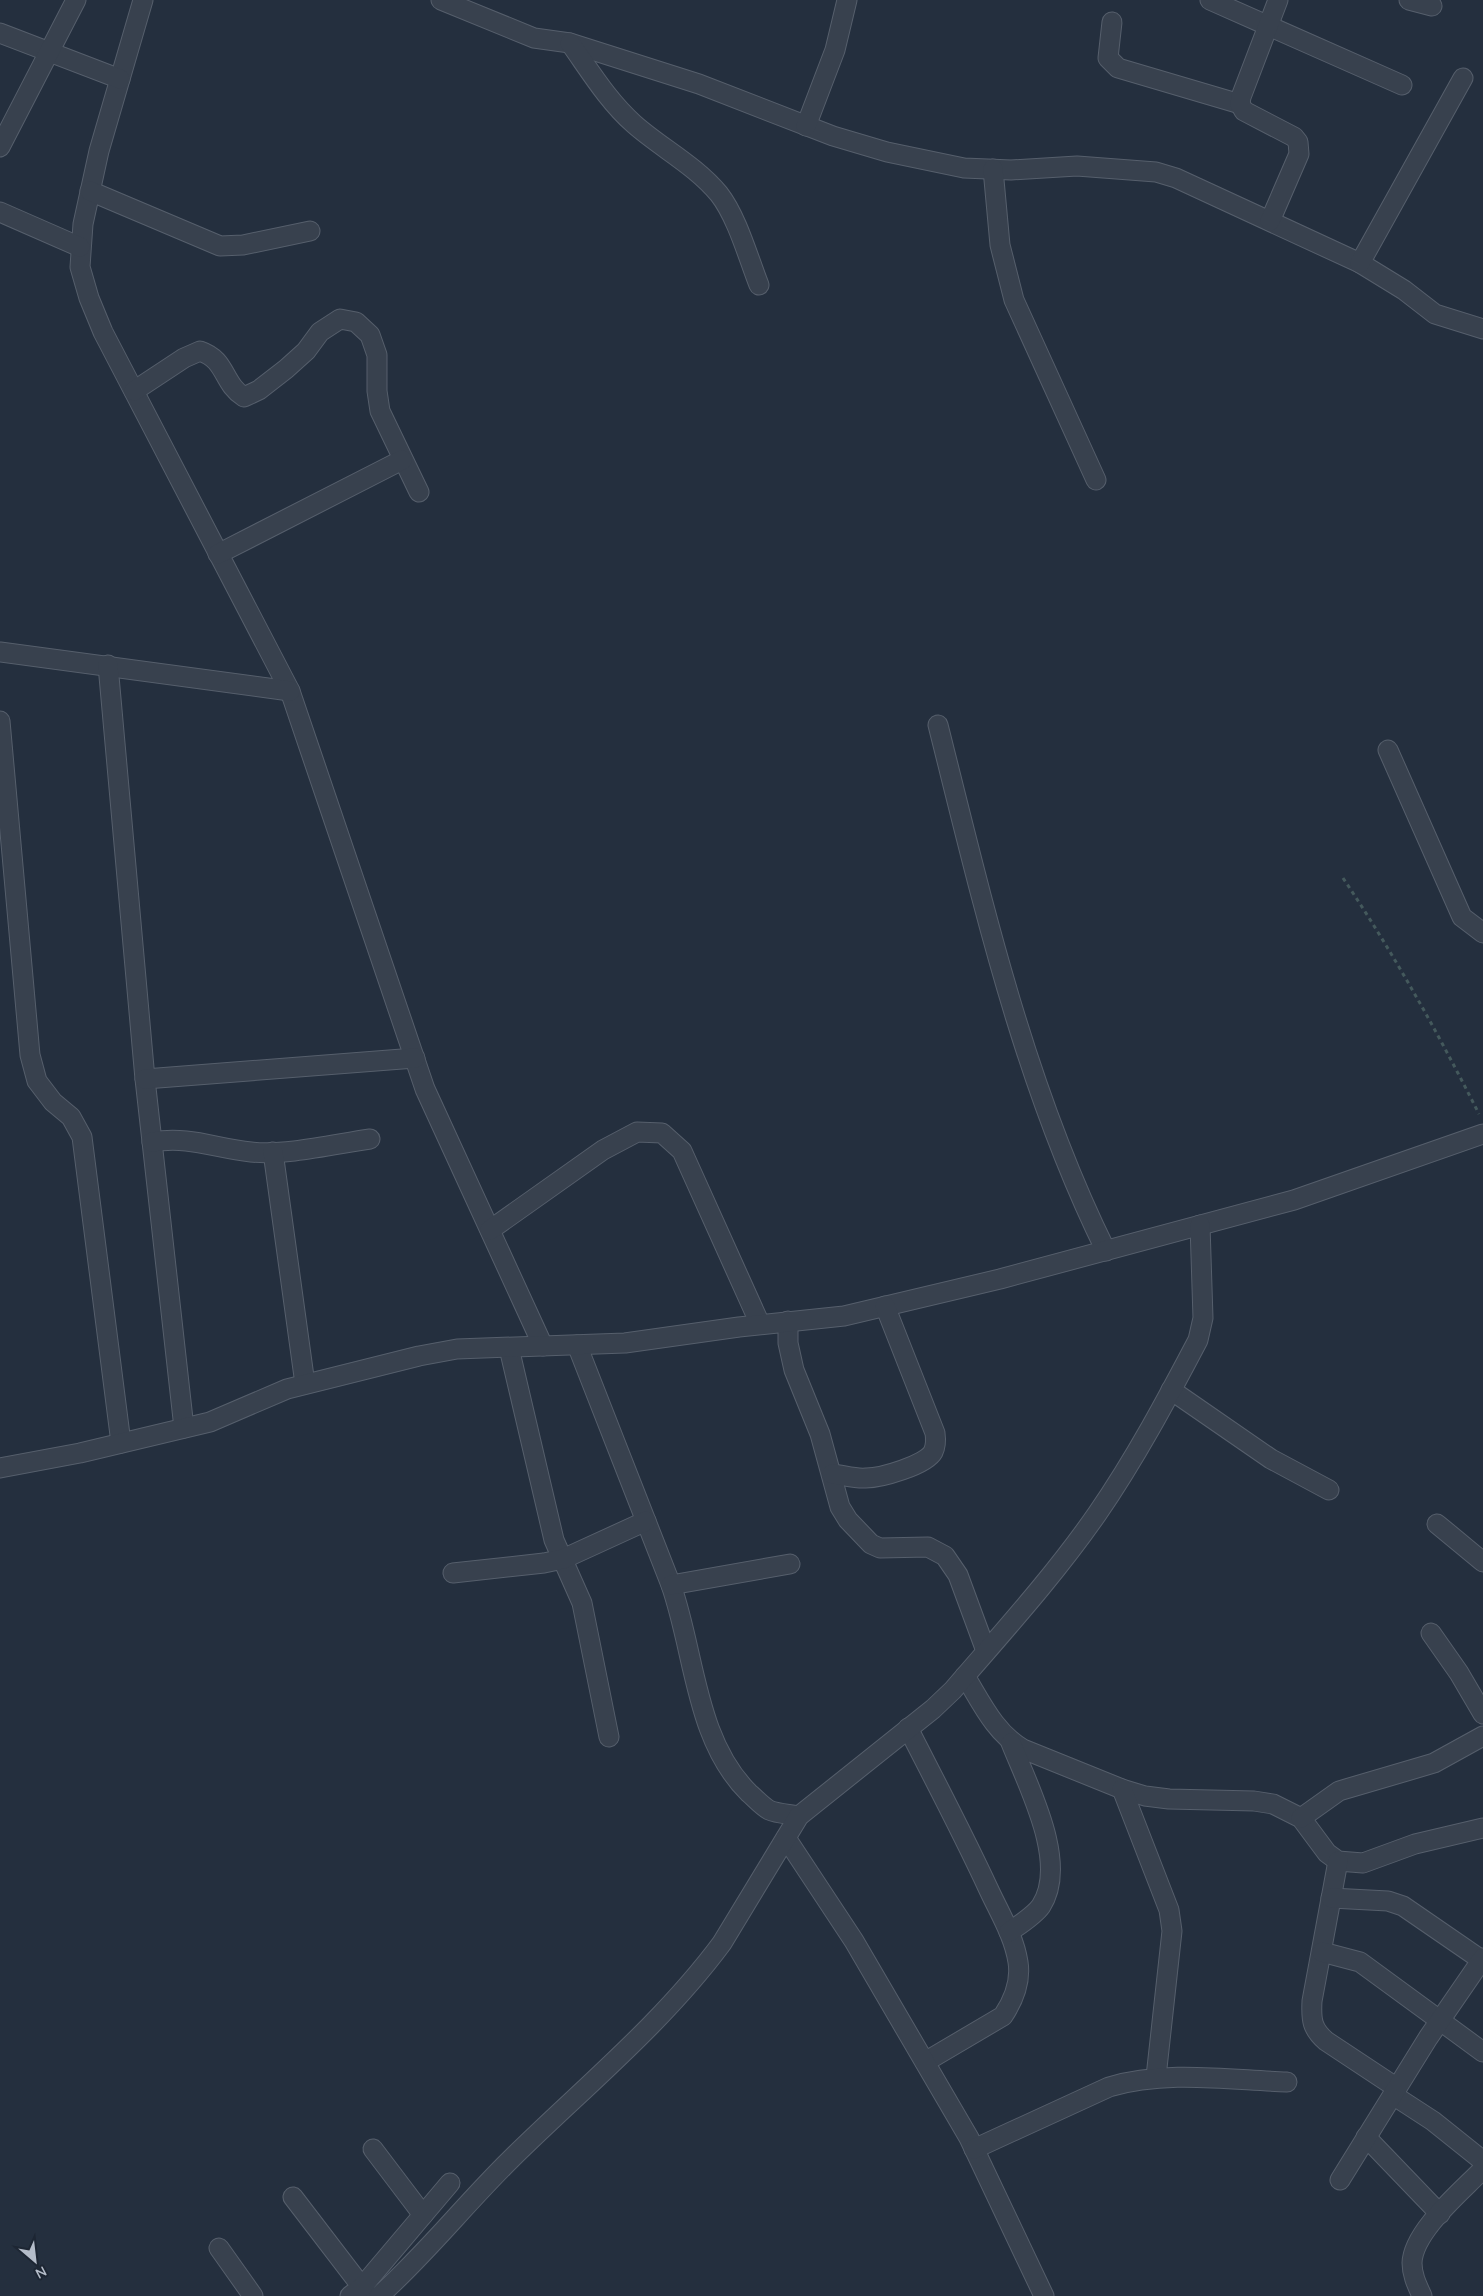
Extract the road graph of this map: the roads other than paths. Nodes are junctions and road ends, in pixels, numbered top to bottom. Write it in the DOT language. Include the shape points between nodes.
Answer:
graph roads {
  1 [pos="76,0"];
  2 [pos="143,0"];
  3 [pos="441,0"];
  4 [pos="847,0"];
  5 [pos="1210,0"];
  6 [pos="1278,0"];
  7 [pos="1409,0"];
  8 [pos="1432,6"];
  9 [pos="1112,22"];
  10 [pos="1269,27"];
  11 [pos="0,33"];
  12 [pos="570,43"];
  13 [pos="49,53"];
  14 [pos="1463,78"];
  15 [pos="120,79"];
  16 [pos="1402,84"];
  17 [pos="1240,104"];
  18 [pos="5,126"];
  19 [pos="806,126"];
  20 [pos="0,147"];
  21 [pos="993,169"];
  22 [pos="90,191"];
  23 [pos="0,212"];
  24 [pos="1270,222"];
  25 [pos="310,231"];
  26 [pos="80,247"];
  27 [pos="1360,264"];
  28 [pos="759,285"];
  29 [pos="1483,329"];
  30 [pos="134,392"];
  31 [pos="402,460"];
  32 [pos="1096,480"];
  33 [pos="419,492"];
  34 [pos="218,554"];
  35 [pos="0,652"];
  36 [pos="108,665"];
  37 [pos="290,691"];
  38 [pos="0,721"];
  39 [pos="938,725"];
  40 [pos="1388,750"];
  41 [pos="1483,933"];
  42 [pos="415,1058"];
  43 [pos="145,1079"];
  44 [pos="1483,1134"];
  45 [pos="370,1139"];
  46 [pos="152,1142"];
  47 [pos="272,1152"];
  48 [pos="1200,1225"];
  49 [pos="490,1230"];
  50 [pos="1106,1251"];
  51 [pos="885,1306"];
  52 [pos="788,1321"];
  53 [pos="760,1324"];
  54 [pos="577,1345"];
  55 [pos="543,1346"];
  56 [pos="509,1348"];
  57 [pos="305,1384"];
  58 [pos="1171,1390"];
  59 [pos="184,1428"];
  60 [pos="121,1443"];
  61 [pos="0,1468"];
  62 [pos="832,1474"];
  63 [pos="1329,1490"];
  64 [pos="646,1521"];
  65 [pos="1437,1524"];
  66 [pos="563,1559"];
  67 [pos="1483,1562"];
  68 [pos="790,1564"];
  69 [pos="453,1573"];
  70 [pos="671,1585"];
  71 [pos="1431,1633"];
  72 [pos="986,1651"];
  73 [pos="965,1676"];
  74 [pos="1483,1714"];
  75 [pos="908,1728"];
  76 [pos="1483,1736"];
  77 [pos="609,1737"];
  78 [pos="1011,1743"];
  79 [pos="1122,1789"];
  80 [pos="799,1816"];
  81 [pos="1301,1818"];
  82 [pos="1483,1828"];
  83 [pos="786,1838"];
  84 [pos="1338,1861"];
  85 [pos="1331,1898"];
  86 [pos="1009,1932"];
  87 [pos="1322,1952"];
  88 [pos="1483,1960"];
  89 [pos="1440,2021"];
  90 [pos="1483,2052"];
  91 [pos="925,2062"];
  92 [pos="1156,2078"];
  93 [pos="1287,2082"];
  94 [pos="1395,2091"];
  95 [pos="1366,2137"];
  96 [pos="974,2148"];
  97 [pos="373,2149"];
  98 [pos="1483,2161"];
  99 [pos="1483,2169"];
  100 [pos="1340,2180"];
  101 [pos="450,2183"];
  102 [pos="293,2197"];
  103 [pos="1440,2214"];
  104 [pos="422,2215"];
  105 [pos="219,2248"];
  106 [pos="360,2293"];
  107 [pos="252,2296"];
  108 [pos="380,2296"];
  109 [pos="1044,2296"];
  110 [pos="1422,2296"];
  1 -- 13 [label="street"];
  2 -- 15 [label="street"];
  3 -- 12 [label="street" via="534,38"];
  4 -- 19 [label="street" via="835,50"];
  5 -- 10 [label="street"];
  6 -- 10 [label="street"];
  7 -- 8 [label="street"];
  9 -- 17 [label="street" via="1108,58 1118,68"];
  10 -- 16 [label="street"];
  10 -- 17 [label="street"];
  11 -- 13 [label="street"];
  12 -- 19 [label="street" via="699,84"];
  12 -- 28 [label="street" via="612,102 708,182 720,196"];
  13 -- 15 [label="street"];
  13 -- 18 [label="street"];
  14 -- 27 [label="street"];
  15 -- 22 [label="street"];
  17 -- 24 [label="street" via="1244,111 1294,137 1299,146 1299,154"];
  18 -- 20 [label="street"];
  19 -- 21 [label="street" via="887,152 964,168"];
  21 -- 24 [label="street" via="1077,166 1156,172 1176,178"];
  21 -- 32 [label="street" via="1000,245 1014,300"];
  22 -- 25 [label="street" via="220,246 243,245"];
  22 -- 26 [label="street"];
  23 -- 26 [label="street"];
  24 -- 27 [label="street"];
  26 -- 30 [label="street" via="80,267 89,298"];
  27 -- 29 [label="street" via="1404,290 1435,314"];
  30 -- 31 [label="street" via="200,351 212,355 232,389 244,397 286,369 306,351 320,332 340,320 356,322 370,336 377,355 380,411"];
  30 -- 34 [label="street"];
  31 -- 33 [label="street"];
  31 -- 34 [label="street"];
  34 -- 37 [label="street"];
  35 -- 36 [label="street"];
  36 -- 37 [label="street"];
  36 -- 43 [label="street"];
  37 -- 42 [label="street"];
  38 -- 60 [label="street" via="30,1056 37,1081 71,1118 82,1137"];
  39 -- 50 [label="street" via="1026,1054 1066,1163"];
  40 -- 41 [label="street" via="1462,917"];
  42 -- 43 [label="street"];
  42 -- 49 [label="street" via="425,1089"];
  43 -- 46 [label="street"];
  44 -- 48 [label="street" via="1294,1200"];
  45 -- 47 [label="street"];
  46 -- 47 [label="street" via="192,1140 251,1152"];
  46 -- 59 [label="street"];
  47 -- 57 [label="street"];
  48 -- 50 [label="street"];
  48 -- 58 [label="street" via="1203,1318 1198,1340"];
  49 -- 53 [label="street" via="603,1150 636,1132 662,1133 682,1151"];
  49 -- 55 [label="street"];
  50 -- 51 [label="street" via="1000,1280"];
  51 -- 52 [label="street" via="844,1316"];
  51 -- 62 [label="street" via="935,1433 936,1443 932,1454 917,1464 880,1477 864,1479"];
  52 -- 53 [label="street"];
  52 -- 62 [label="street" via="788,1343 794,1370"];
  53 -- 54 [label="street" via="624,1343"];
  54 -- 55 [label="street"];
  54 -- 64 [label="street"];
  55 -- 56 [label="street"];
  56 -- 57 [label="street" via="448,1351"];
  56 -- 66 [label="street" via="554,1540"];
  57 -- 59 [label="street" via="210,1422"];
  58 -- 63 [label="street" via="1272,1459"];
  58 -- 72 [label="street" via="1097,1513"];
  59 -- 60 [label="street"];
  60 -- 61 [label="street"];
  62 -- 72 [label="street" via="840,1507 871,1544 880,1548 928,1547 945,1556 958,1575"];
  64 -- 66 [label="street"];
  64 -- 70 [label="street"];
  65 -- 67 [label="street"];
  66 -- 69 [label="street" via="544,1564"];
  66 -- 77 [label="street" via="582,1603"];
  68 -- 70 [label="street"];
  70 -- 80 [label="street" via="707,1723 719,1755 757,1801 770,1810"];
  71 -- 74 [label="street"];
  72 -- 73 [label="street"];
  73 -- 75 [label="street" via="933,1709"];
  73 -- 78 [label="street"];
  75 -- 80 [label="street"];
  75 -- 86 [label="street"];
  76 -- 81 [label="street" via="1434,1763 1339,1792"];
  78 -- 79 [label="street"];
  78 -- 86 [label="street" via="1046,1834 1052,1874 1048,1895 1040,1908"];
  79 -- 81 [label="street" via="1169,1799 1273,1804"];
  79 -- 92 [label="street" via="1169,1910 1172,1931"];
  80 -- 83 [label="street"];
  81 -- 84 [label="street" via="1327,1853"];
  82 -- 84 [label="street" via="1415,1844 1363,1863"];
  83 -- 91 [label="street" via="854,1941"];
  83 -- 108 [label="street" via="722,1943 702,1969 651,2025 507,2163"];
  84 -- 85 [label="street"];
  85 -- 87 [label="street"];
  85 -- 88 [label="street" via="1388,1901 1403,1906"];
  86 -- 91 [label="street" via="1019,1965 1011,2005 993,2024"];
  87 -- 89 [label="street" via="1360,1962"];
  87 -- 94 [label="street" via="1312,2002 1311,2021 1316,2032"];
  88 -- 89 [label="street"];
  89 -- 90 [label="street"];
  89 -- 94 [label="street"];
  91 -- 96 [label="street"];
  92 -- 93 [label="street"];
  92 -- 96 [label="street" via="1132,2080 1109,2087"];
  94 -- 95 [label="street"];
  94 -- 98 [label="street"];
  95 -- 100 [label="street"];
  95 -- 103 [label="street"];
  96 -- 109 [label="street"];
  97 -- 104 [label="street"];
  99 -- 103 [label="street"];
  101 -- 104 [label="street"];
  102 -- 106 [label="street"];
  103 -- 110 [label="street" via="1415,2249 1412,2263 1414,2278"];
  104 -- 106 [label="street"];
  105 -- 107 [label="street"];
}
